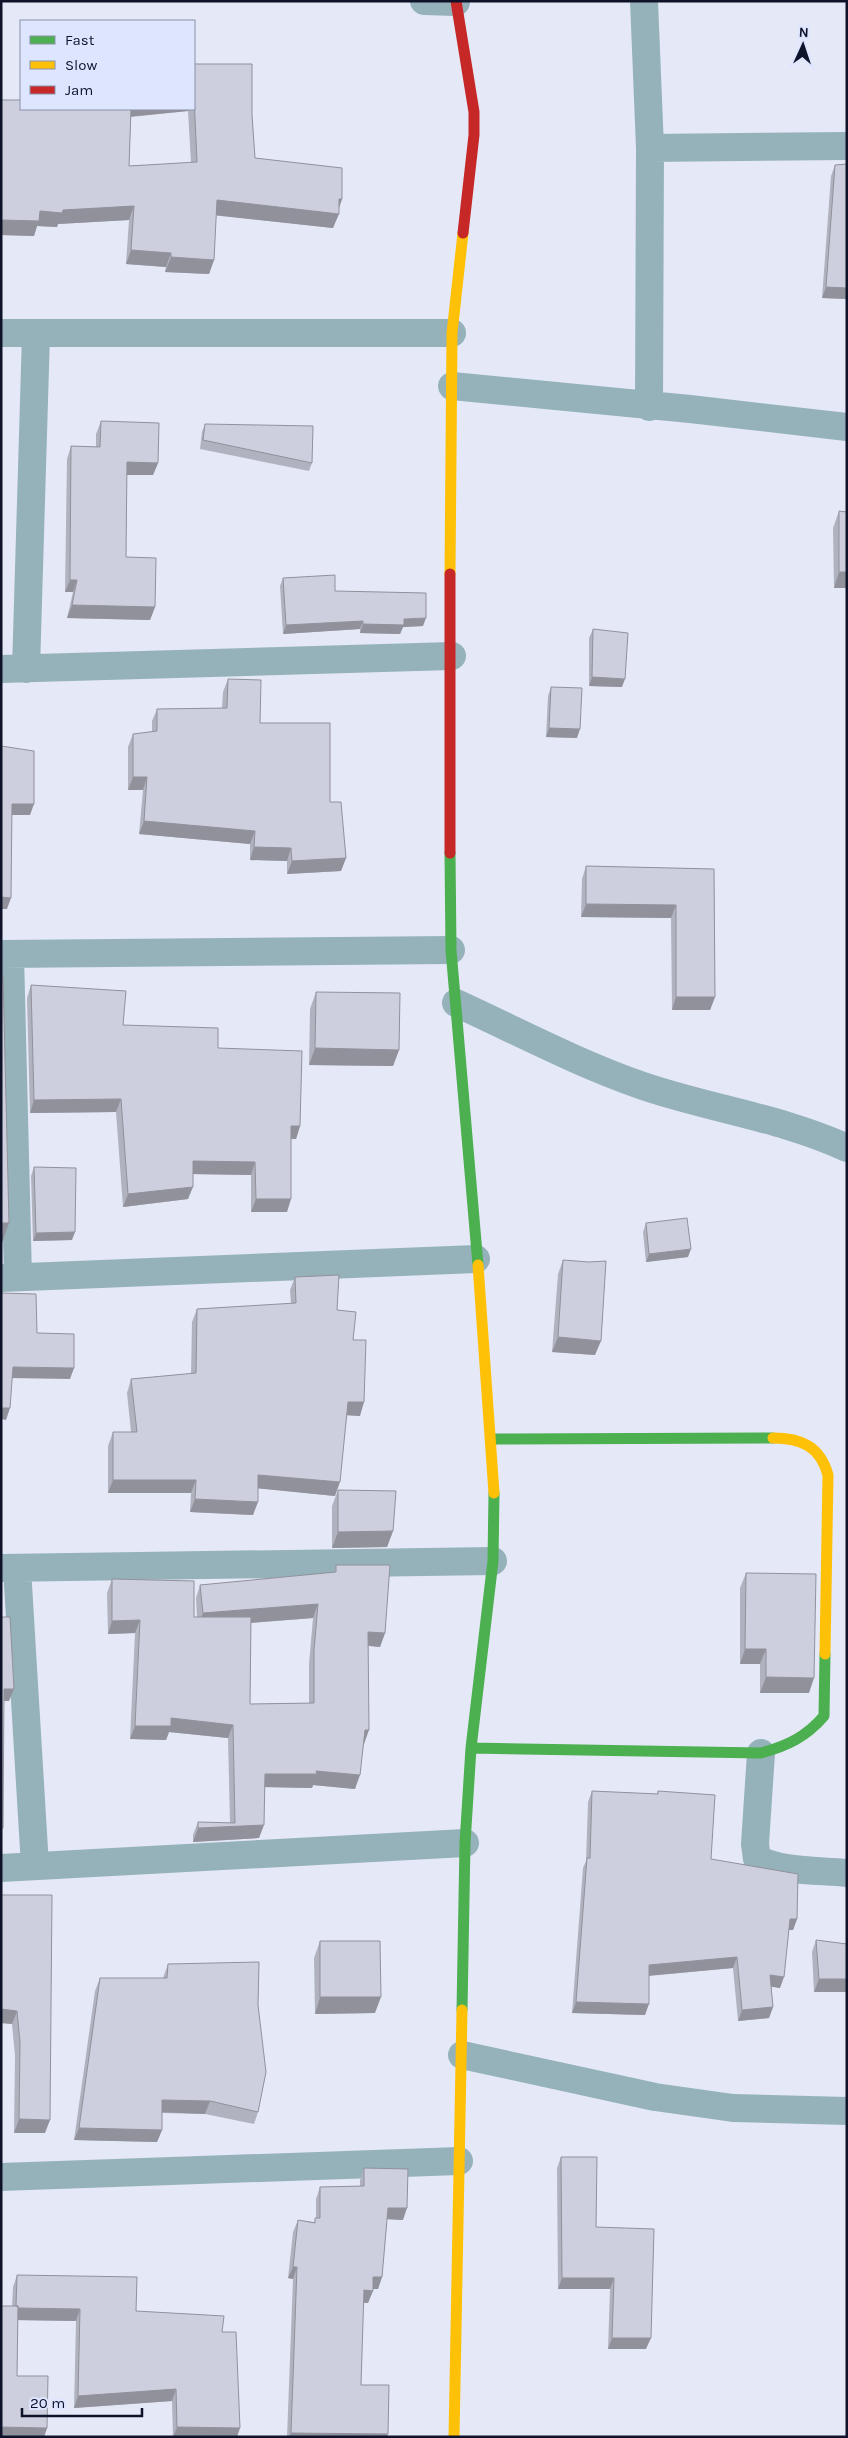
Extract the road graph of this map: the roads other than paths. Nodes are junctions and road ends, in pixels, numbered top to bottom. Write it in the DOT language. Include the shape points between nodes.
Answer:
graph roads {
  1 [pos="424,1"];
  2 [pos="644,1"];
  3 [pos="456,2"];
  4 [pos="847,146"];
  5 [pos="650,148"];
  6 [pos="1,333"];
  7 [pos="452,333"];
  8 [pos="36,334"];
  9 [pos="452,386"];
  10 [pos="649,406"];
  11 [pos="847,427"];
  12 [pos="452,656"];
  13 [pos="13,669"];
  14 [pos="451,950"];
  15 [pos="6,954"];
  16 [pos="456,1003"];
  17 [pos="847,1148"];
  18 [pos="476,1259"];
  19 [pos="9,1277"];
  20 [pos="492,1439"];
  21 [pos="493,1561"];
  22 [pos="9,1568"];
  23 [pos="471,1748"];
  24 [pos="761,1753"];
  25 [pos="465,1843"];
  26 [pos="35,1866"];
  27 [pos="1,1868"];
  28 [pos="847,1873"];
  29 [pos="462,2055"];
  30 [pos="847,2111"];
  31 [pos="459,2161"];
  32 [pos="1,2177"];
  33 [pos="454,2437"];
  1 -- 3 [label="street"];
  2 -- 5 [label="street"];
  3 -- 7 [label="street" via="474,112 474,135"];
  4 -- 5 [label="street"];
  5 -- 10 [label="street"];
  6 -- 8 [label="street"];
  7 -- 8 [label="street"];
  7 -- 9 [label="street"];
  8 -- 13 [label="street"];
  9 -- 10 [label="street"];
  9 -- 12 [label="street"];
  10 -- 11 [label="street"];
  12 -- 13 [label="street"];
  12 -- 14 [label="street"];
  14 -- 15 [label="street"];
  14 -- 16 [label="street"];
  15 -- 19 [label="street"];
  16 -- 17 [label="street" via="628,1080 811,1133"];
  16 -- 18 [label="street"];
  18 -- 19 [label="street"];
  18 -- 20 [label="street"];
  20 -- 21 [label="street"];
  20 -- 24 [label="street" via="789,1438 803,1441 817,1450 828,1475 824,1716 811,1732 794,1744"];
  21 -- 22 [label="street"];
  21 -- 23 [label="street"];
  22 -- 26 [label="street"];
  23 -- 24 [label="street"];
  23 -- 25 [label="street"];
  24 -- 28 [label="street" via="755,1844 757,1859 769,1865"];
  25 -- 26 [label="street"];
  25 -- 29 [label="street"];
  26 -- 27 [label="street"];
  29 -- 30 [label="street" via="655,2097 733,2108"];
  29 -- 31 [label="street"];
  31 -- 32 [label="street"];
  31 -- 33 [label="street"];
}
